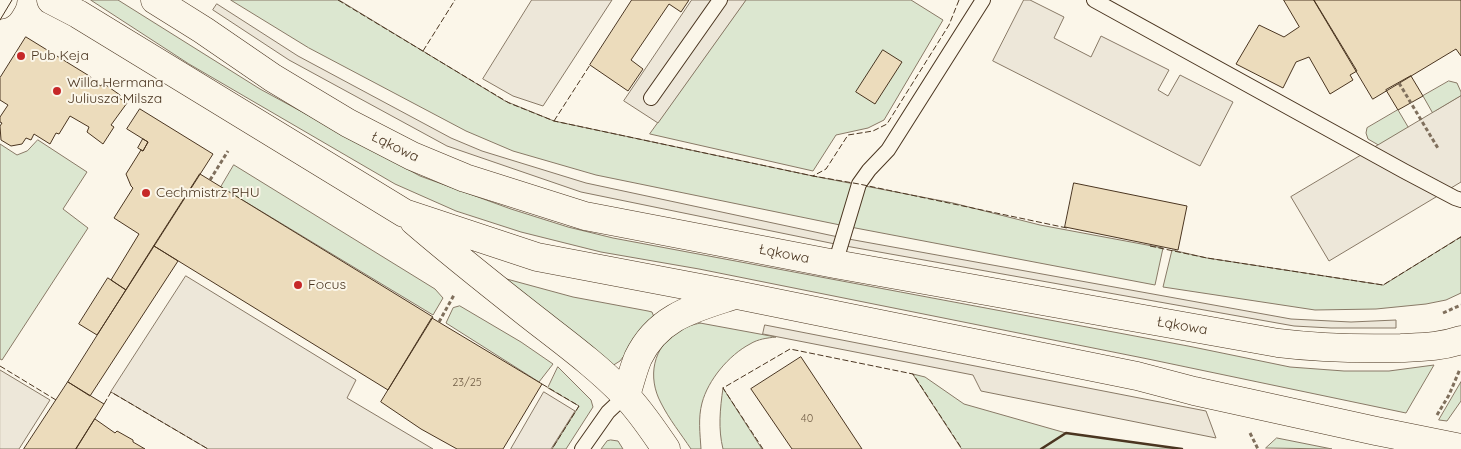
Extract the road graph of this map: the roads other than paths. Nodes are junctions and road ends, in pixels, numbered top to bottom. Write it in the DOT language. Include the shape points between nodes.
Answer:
graph roads {
  1 [pos="3,0"];
  2 [pos="51,0"];
  3 [pos="155,0"];
  4 [pos="720,0"];
  5 [pos="983,0"];
  6 [pos="1094,0"];
  7 [pos="0,5"];
  8 [pos="650,98"];
  9 [pos="1461,200"];
  10 [pos="404,213"];
  11 [pos="835,264"];
  12 [pos="738,295"];
  13 [pos="1461,340"];
  14 [pos="626,395"];
  15 [pos="1457,444"];
  16 [pos="582,449"];
  17 [pos="666,449"];
  1 -- 7 [label="street"];
  2 -- 10 [label="street"];
  3 -- 11 [label="street, Łąkowa" via="348,123 412,156 465,178 585,216"];
  4 -- 8 [label="lane"];
  5 -- 11 [label="lane" via="888,150 859,184"];
  6 -- 9 [label="lane"];
  10 -- 12 [label="street" via="537,257"];
  10 -- 14 [label="street"];
  11 -- 13 [label="street, Łąkowa" via="1278,344 1372,349 1440,346"];
  12 -- 14 [label="street" via="687,311 659,330 639,358"];
  12 -- 15 [label="street" via="1137,376 1421,440"];
  14 -- 16 [label="lane" via="608,412"];
  14 -- 17 [label="street"];
}
